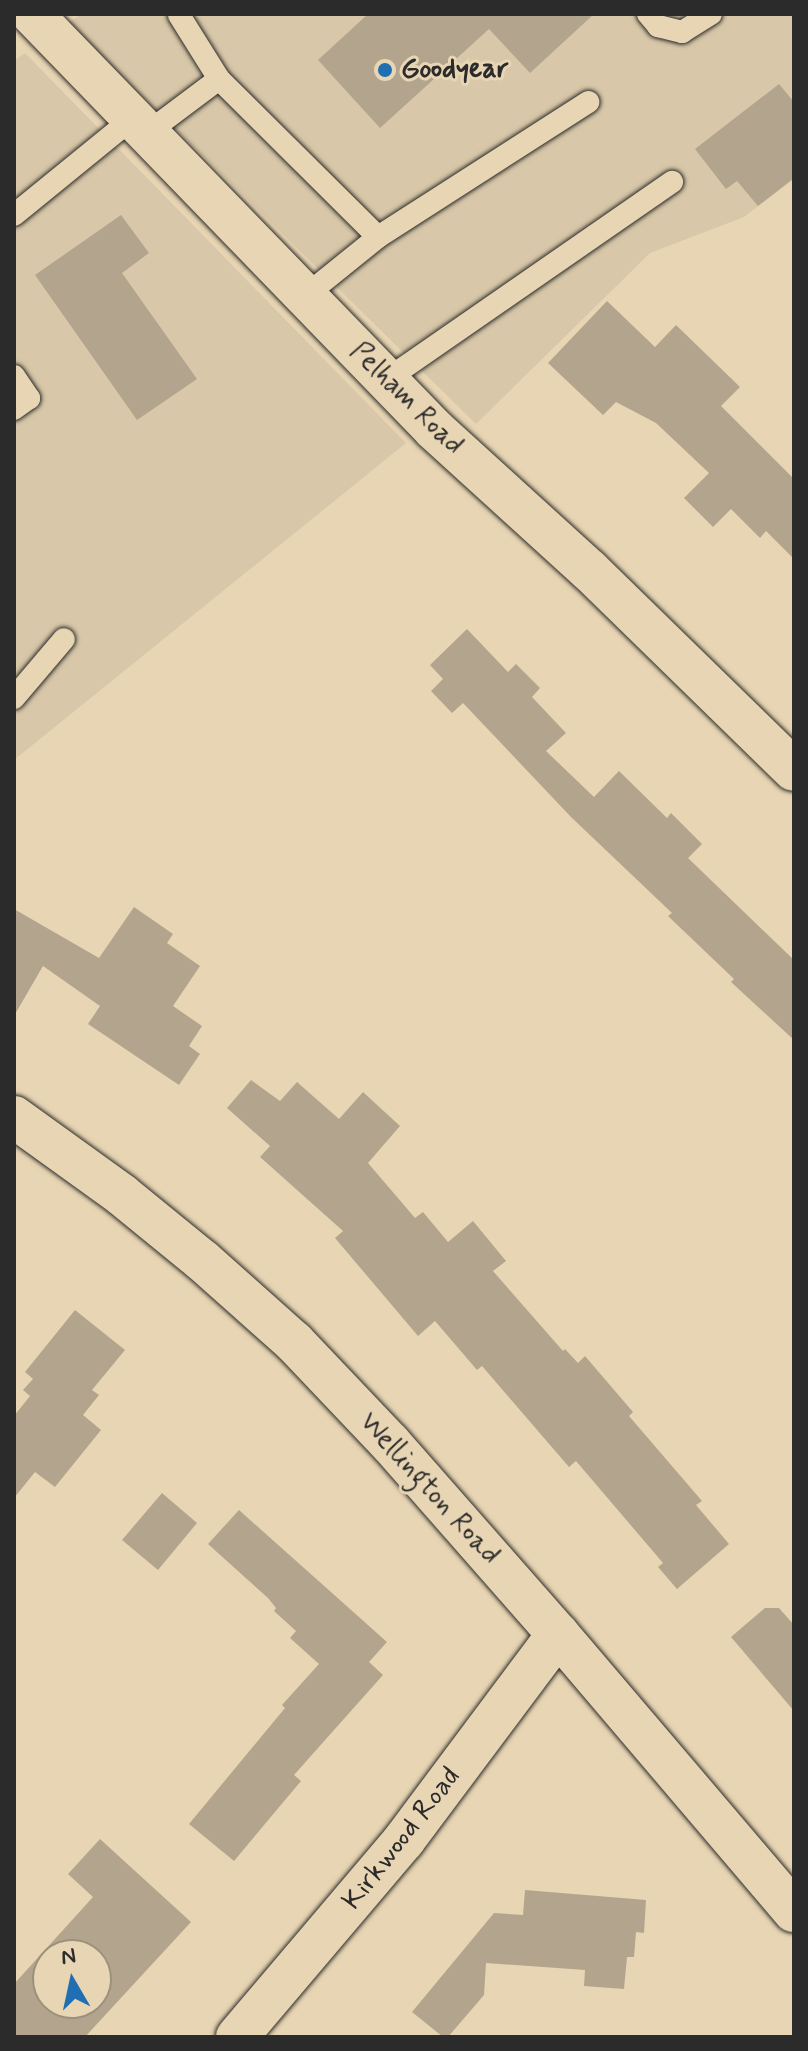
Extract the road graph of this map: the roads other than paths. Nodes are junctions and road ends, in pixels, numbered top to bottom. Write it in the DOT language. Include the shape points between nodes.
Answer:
graph roads {
  1 [pos="32,14"];
  2 [pos="180,14"];
  3 [pos="648,14"];
  4 [pos="711,14"];
  5 [pos="219,79"];
  6 [pos="588,102"];
  7 [pos="140,126"];
  8 [pos="672,182"];
  9 [pos="14,215"];
  10 [pos="378,237"];
  11 [pos="305,296"];
  12 [pos="14,376"];
  13 [pos="386,380"];
  14 [pos="14,409"];
  15 [pos="64,639"];
  16 [pos="14,698"];
  17 [pos="794,770"];
  18 [pos="21,1134"];
  19 [pos="558,1634"];
  20 [pos="794,1911"];
  21 [pos="237,2037"];
  1 -- 7 [label="street, Pelham Road"];
  2 -- 5 [label="lane"];
  3 -- 4 [label="lane" via="658,26 682,32"];
  5 -- 7 [label="lane"];
  5 -- 10 [label="lane"];
  6 -- 10 [label="lane"];
  7 -- 9 [label="lane"];
  7 -- 11 [label="street, Pelham Road"];
  8 -- 13 [label="lane"];
  10 -- 11 [label="lane"];
  11 -- 13 [label="street, Pelham Road"];
  12 -- 14 [label="lane" via="29,398"];
  13 -- 17 [label="street, Pelham Road"];
  15 -- 16 [label="lane"];
  18 -- 19 [label="street, Wellington Road" via="203,1261 294,1342"];
  19 -- 20 [label="street, Wellington Road"];
  19 -- 21 [label="street, Kirkwood Road" via="404,1840"];
}
